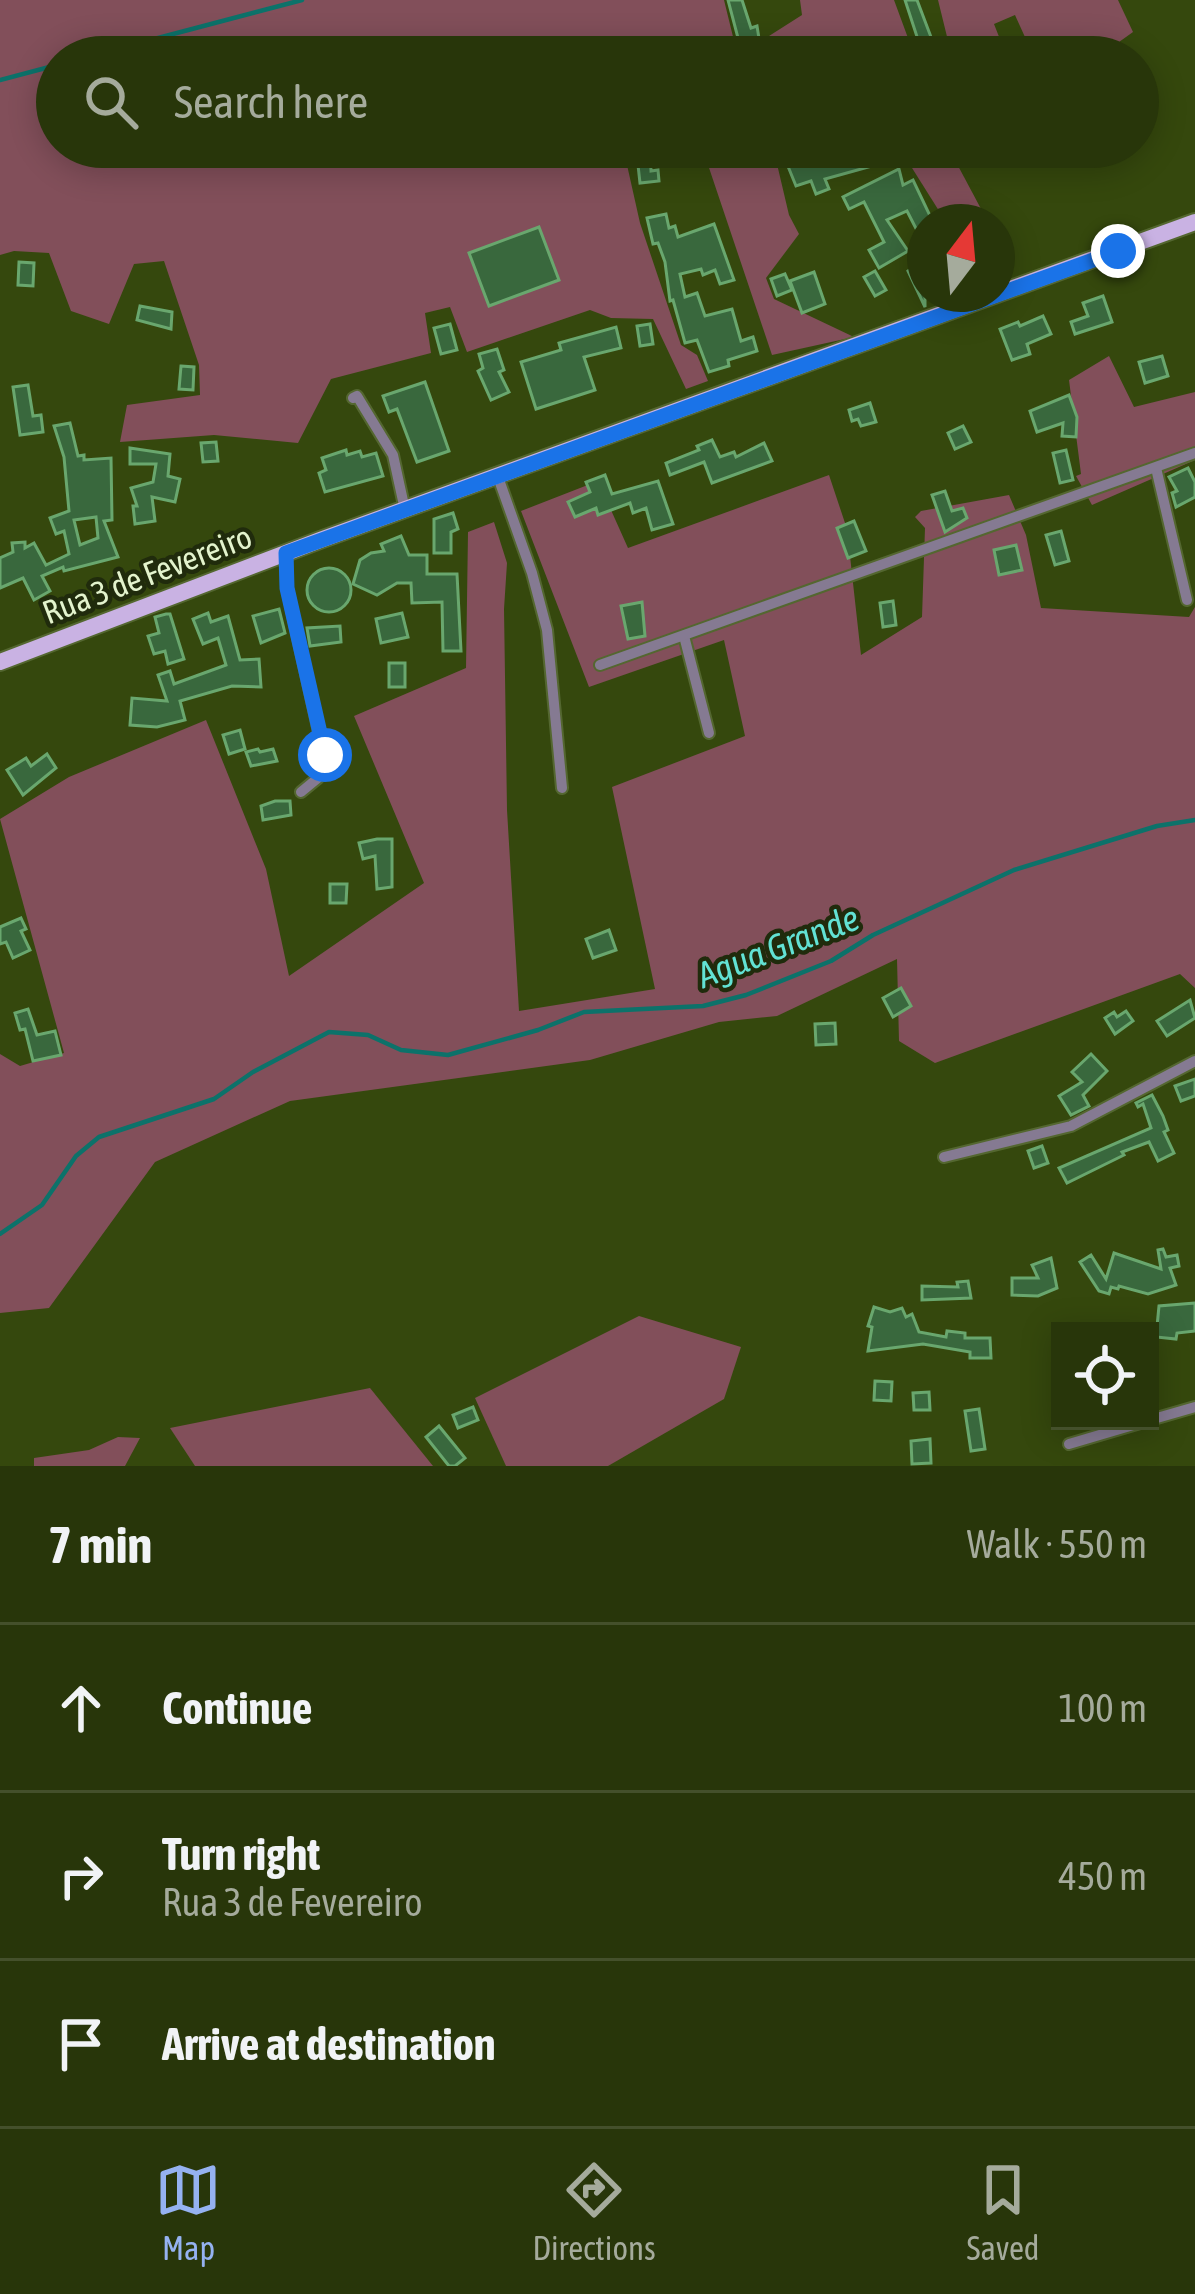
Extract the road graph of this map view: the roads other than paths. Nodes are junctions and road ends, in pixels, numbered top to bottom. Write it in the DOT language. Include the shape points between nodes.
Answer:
graph roads {
  1 [pos="1195,221"];
  2 [pos="353,398"];
  3 [pos="1195,453"];
  4 [pos="1156,468"];
  5 [pos="497,477"];
  6 [pos="405,510"];
  7 [pos="286,553"];
  8 [pos="1187,600"];
  9 [pos="684,636"];
  10 [pos="0,662"];
  11 [pos="600,665"];
  12 [pos="710,733"];
  13 [pos="562,788"];
  14 [pos="301,792"];
  15 [pos="1195,1060"];
  16 [pos="944,1157"];
  17 [pos="1195,1407"];
  18 [pos="1159,1418"];
  19 [pos="1117,1430"];
  20 [pos="1069,1444"];
  1 -- 5 [label="main road, Rua 3 de Fevereiro"];
  2 -- 6 [label="street" via="393,455"];
  3 -- 4 [label="street"];
  4 -- 8 [label="street"];
  4 -- 9 [label="street"];
  5 -- 6 [label="main road, Rua 3 de Fevereiro"];
  5 -- 13 [label="street" via="547,630"];
  6 -- 7 [label="main road, Rua 3 de Fevereiro"];
  7 -- 10 [label="main road, Rua 3 de Fevereiro"];
  7 -- 14 [label="street" via="325,755 318,778"];
  9 -- 11 [label="street"];
  9 -- 12 [label="street"];
  15 -- 16 [label="street" via="1071,1126"];
  17 -- 18 [label="street"];
  19 -- 20 [label="street"];
}
